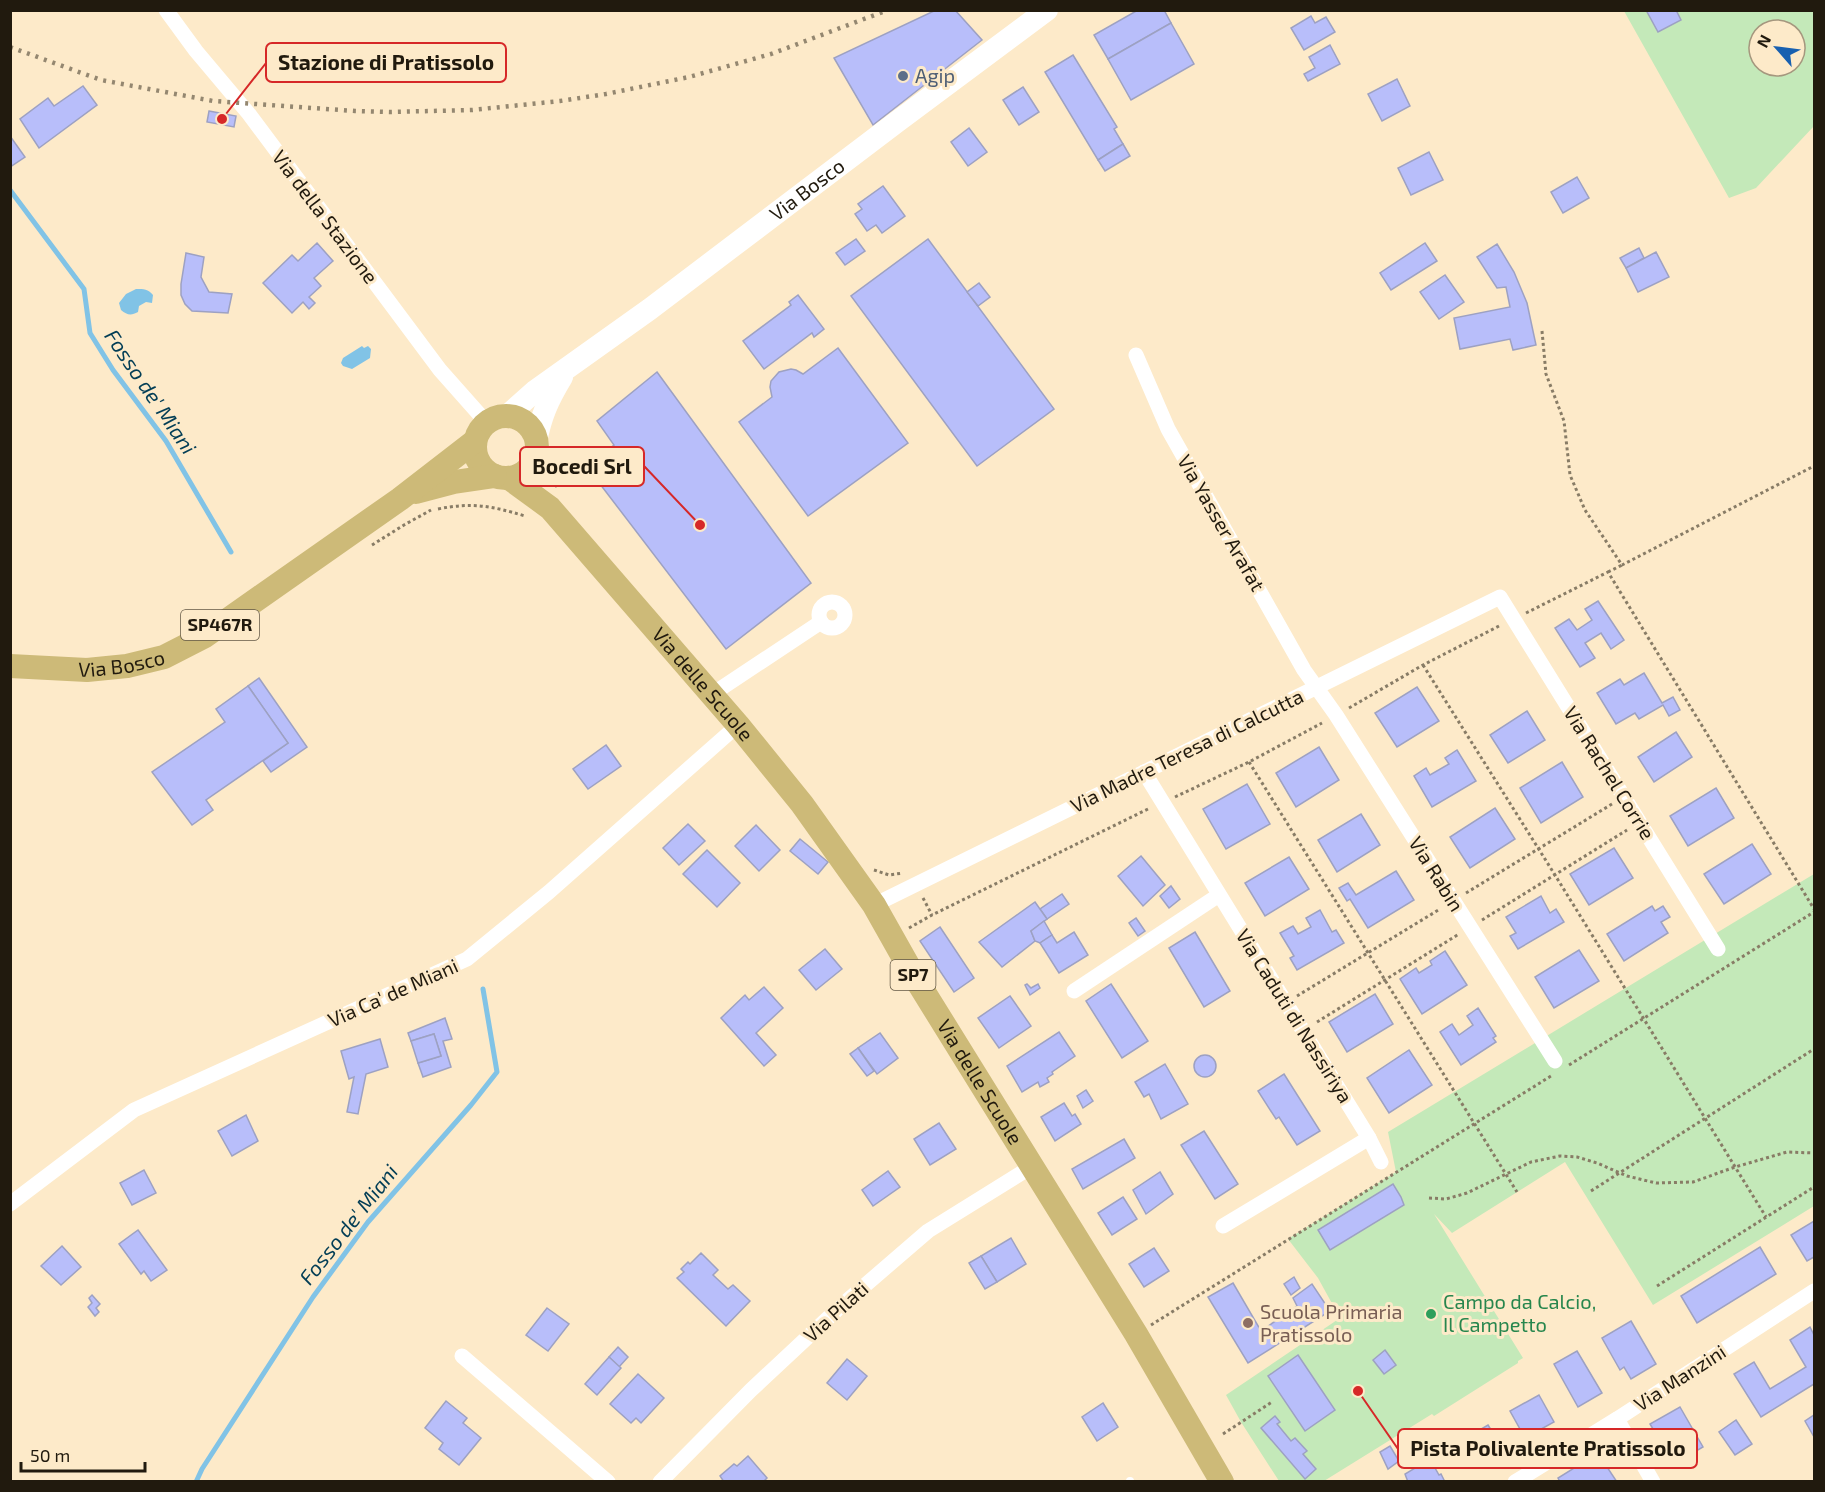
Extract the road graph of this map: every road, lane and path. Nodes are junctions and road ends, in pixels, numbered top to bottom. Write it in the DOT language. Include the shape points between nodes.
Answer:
graph roads {
  1 [pos="166,10"];
  2 [pos="1047,10"];
  3 [pos="1542,331"];
  4 [pos="1136,355"];
  5 [pos="568,368"];
  6 [pos="490,426"];
  7 [pos="536,447"];
  8 [pos="1815,466"];
  9 [pos="502,477"];
  10 [pos="400,499"];
  11 [pos="550,508"];
  12 [pos="1622,565"];
  13 [pos="1608,572"];
  14 [pos="1500,597"];
  15 [pos="1514,619"];
  16 [pos="821,622"];
  17 [pos="1423,665"];
  18 [pos="10,666"];
  19 [pos="1315,688"];
  20 [pos="711,695"];
  21 [pos="1336,715"];
  22 [pos="738,725"];
  23 [pos="1249,762"];
  24 [pos="1144,772"];
  25 [pos="1163,803"];
  26 [pos="1219,894"];
  27 [pos="874,905"];
  28 [pos="1815,910"];
  29 [pos="932,915"];
  30 [pos="1718,949"];
  31 [pos="1074,991"];
  32 [pos="1643,1018"];
  33 [pos="1815,1049"];
  34 [pos="1556,1069"];
  35 [pos="1704,1119"];
  36 [pos="1475,1123"];
  37 [pos="1368,1138"];
  38 [pos="1815,1153"];
  39 [pos="1381,1162"];
  40 [pos="1031,1167"];
  41 [pos="1735,1167"];
  42 [pos="1620,1173"];
  43 [pos="1506,1174"];
  44 [pos="1815,1187"];
  45 [pos="1591,1191"];
  46 [pos="1517,1192"];
  47 [pos="1429,1197"];
  48 [pos="10,1204"];
  49 [pos="1766,1217"];
  50 [pos="1223,1226"];
  51 [pos="1657,1286"];
  52 [pos="1814,1292"];
  53 [pos="1148,1327"];
  54 [pos="462,1356"];
  55 [pos="1272,1402"];
  56 [pos="1617,1419"];
  57 [pos="1223,1434"];
  58 [pos="608,1482"];
  59 [pos="660,1482"];
  60 [pos="1222,1482"];
  61 [pos="1515,1482"];
  62 [pos="1653,1482"];
  1 -- 6 [label="street, Via della Stazione" via="249,114 440,370"];
  2 -- 5 [label="main road, Via Bosco / SP467R"];
  3 -- 12 [label="path" via="1546,374 1564,421 1570,475 1585,510"];
  4 -- 19 [label="street, Via Yasser Arafat" via="1168,429"];
  5 -- 6 [label="main road, Via Bosco / SP467R"];
  5 -- 7 [label="main road, Via Bosco / SP467R" via="549,398"];
  6 -- 7 [label="main road" via="517,418 533,431"];
  6 -- 9 [label="main road" via="475,451 483,468"];
  6 -- 10 [label="main road, Via Bosco / SP467R"];
  7 -- 9 [label="main road, Via Bosco / SP467R" via="526,471"];
  7 -- 11 [label="main road, Via delle Scuole / SP7"];
  8 -- 12 [label="path"];
  9 -- 10 [label="main road, Via Bosco / SP467R" via="454,482"];
  9 -- 11 [label="main road, Via delle Scuole / SP7"];
  10 -- 18 [label="main road, Via Bosco / SP467R" via="205,636 164,657 87,670"];
  11 -- 20 [label="main road, Via delle Scuole / SP7"];
  12 -- 13 [label="path"];
  13 -- 15 [label="path"];
  13 -- 28 [label="path"];
  14 -- 15 [label="street, Via Rachel Corrie"];
  14 -- 19 [label="street, Via Madre Teresa di Calcutta"];
  15 -- 17 [label="path"];
  15 -- 30 [label="street, Via Rachel Corrie"];
  16 -- 20 [label="street"];
  17 -- 21 [label="path"];
  17 -- 32 [label="path"];
  19 -- 21 [label="street, Via Rabin"];
  19 -- 24 [label="street, Via Madre Teresa di Calcutta"];
  20 -- 22 [label="main road, Via delle Scuole / SP7"];
  21 -- 23 [label="path"];
  21 -- 34 [label="street, Via Rabin"];
  22 -- 27 [label="main road, Via delle Scuole / SP7" via="802,804"];
  22 -- 48 [label="street, Via Ca' de Miani" via="467,959 134,1110"];
  23 -- 25 [label="path"];
  23 -- 36 [label="path"];
  24 -- 25 [label="street, Via Caduti di Nassiriya"];
  24 -- 27 [label="street, Via Madre Teresa di Calcutta"];
  25 -- 26 [label="street, Via Caduti di Nassiriya"];
  25 -- 29 [label="path"];
  26 -- 31 [label="street"];
  26 -- 37 [label="street, Via Caduti di Nassiriya"];
  27 -- 40 [label="main road, Via delle Scuole / SP7"];
  28 -- 32 [label="path"];
  32 -- 34 [label="path"];
  32 -- 35 [label="path"];
  33 -- 35 [label="path"];
  34 -- 36 [label="path"];
  35 -- 41 [label="path"];
  35 -- 42 [label="path"];
  36 -- 43 [label="path"];
  36 -- 53 [label="path"];
  37 -- 39 [label="street, Via Caduti di Nassiriya"];
  37 -- 50 [label="street"];
  38 -- 41 [label="path" via="1786,1152"];
  40 -- 59 [label="street, Via Pilati" via="928,1230 751,1390"];
  40 -- 60 [label="main road, Via delle Scuole / SP7" via="1136,1334"];
  41 -- 42 [label="path" via="1693,1182 1656,1183"];
  41 -- 49 [label="path"];
  42 -- 43 [label="path" via="1577,1156 1560,1156 1531,1162"];
  42 -- 45 [label="path"];
  43 -- 46 [label="path"];
  43 -- 47 [label="path" via="1467,1193 1446,1199"];
  44 -- 49 [label="path"];
  49 -- 51 [label="path"];
  52 -- 56 [label="street, Via Manzini"];
  54 -- 58 [label="street"];
  55 -- 57 [label="path"];
  56 -- 61 [label="street, Via Manzini"];
  56 -- 62 [label="street"];
}
